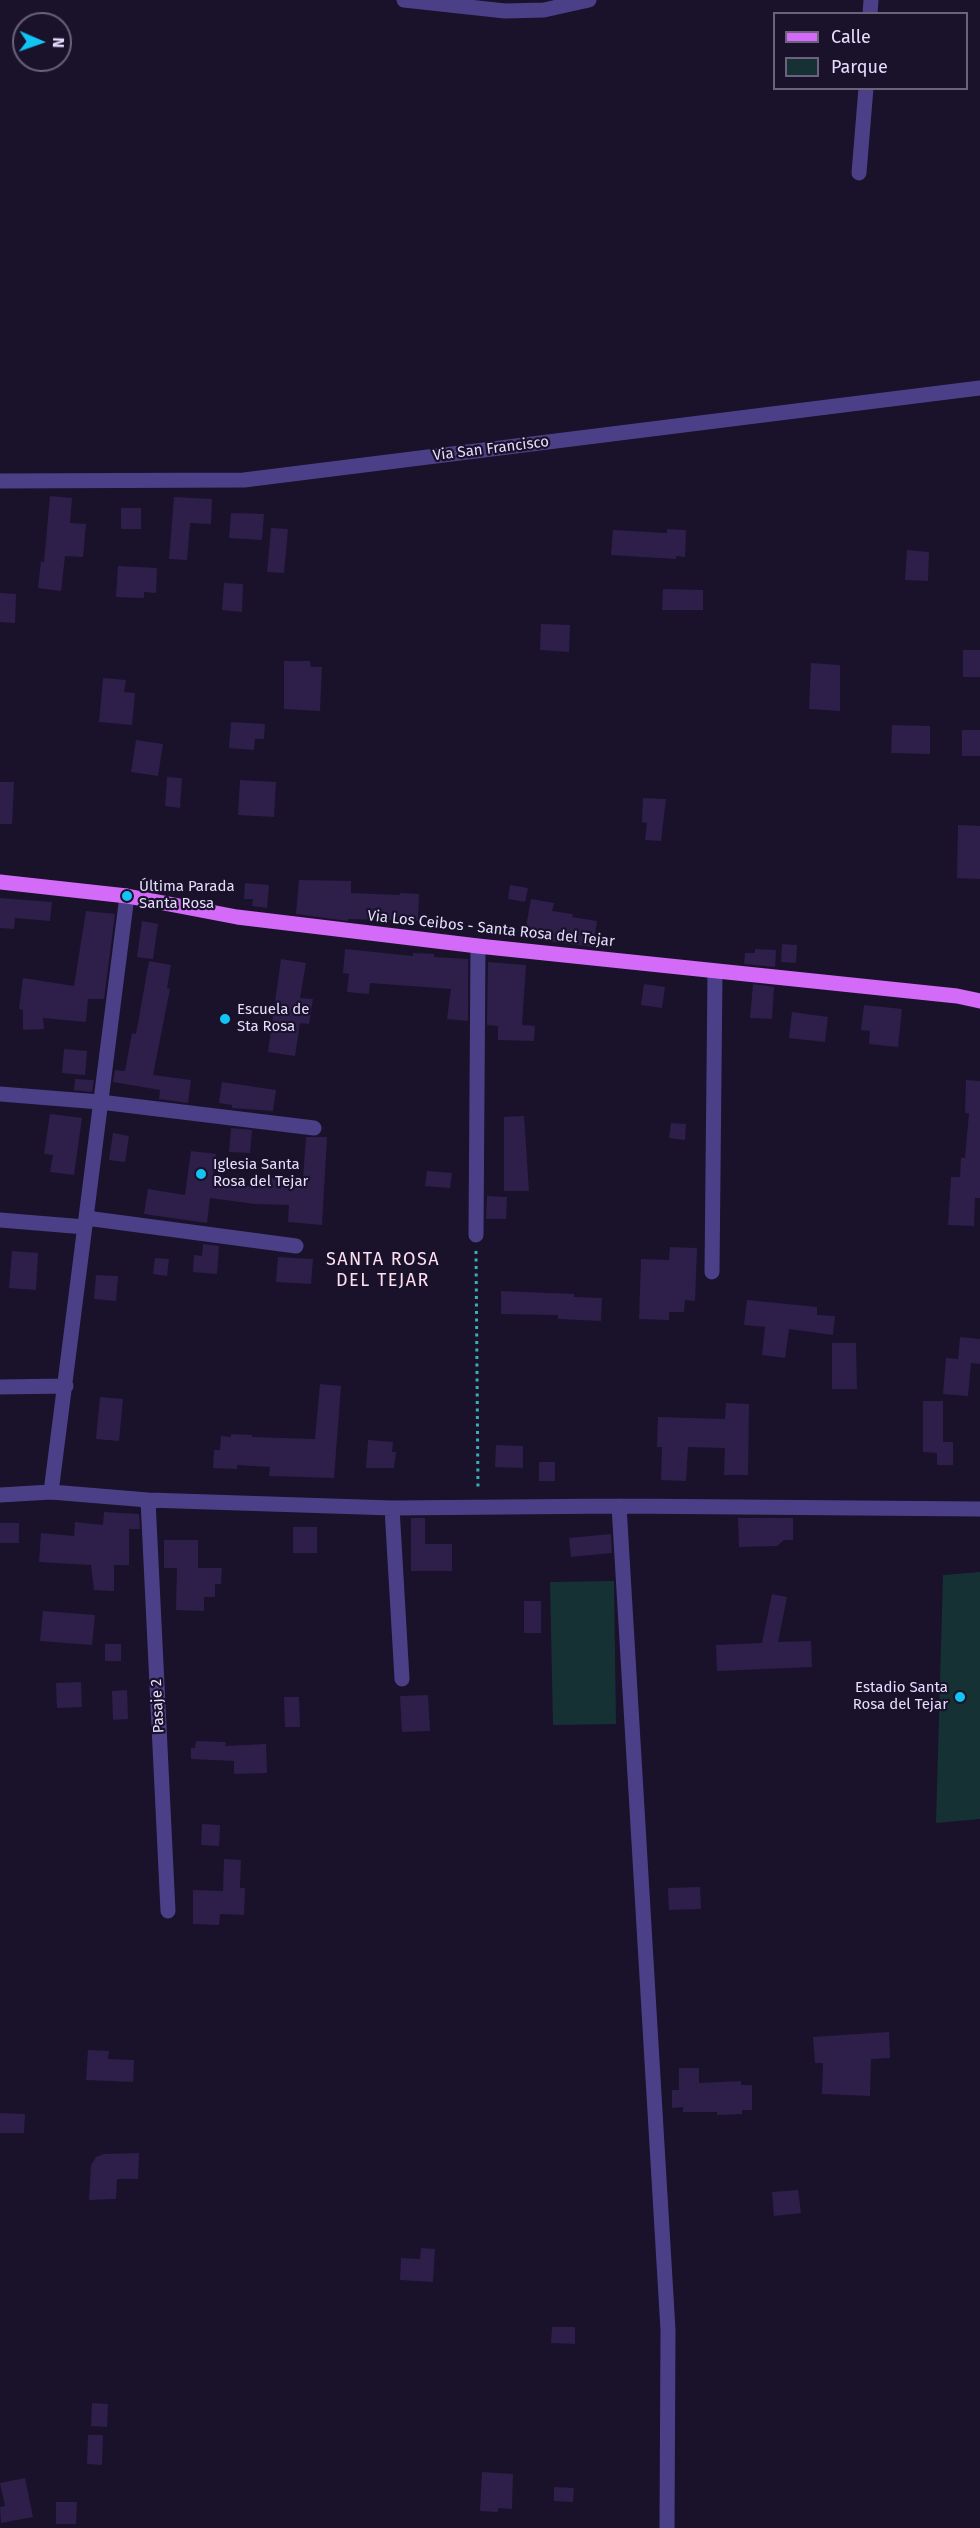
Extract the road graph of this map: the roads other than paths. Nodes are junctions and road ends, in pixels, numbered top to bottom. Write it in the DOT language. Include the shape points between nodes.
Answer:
graph roads {
  1 [pos="404,0"];
  2 [pos="589,0"];
  3 [pos="866,90"];
  4 [pos="859,173"];
  5 [pos="980,388"];
  6 [pos="0,481"];
  7 [pos="0,882"];
  8 [pos="127,896"];
  9 [pos="478,946"];
  10 [pos="715,972"];
  11 [pos="980,1001"];
  12 [pos="0,1094"];
  13 [pos="100,1102"];
  14 [pos="314,1128"];
  15 [pos="0,1220"];
  16 [pos="85,1223"];
  17 [pos="476,1235"];
  18 [pos="296,1246"];
  19 [pos="712,1272"];
  20 [pos="66,1386"];
  21 [pos="0,1387"];
  22 [pos="51,1492"];
  23 [pos="0,1495"];
  24 [pos="148,1500"];
  25 [pos="619,1506"];
  26 [pos="392,1508"];
  27 [pos="980,1509"];
  28 [pos="402,1679"];
  29 [pos="168,1911"];
  30 [pos="667,2528"];
  1 -- 2 [label="street" via="505,11 544,10"];
  3 -- 4 [label="street"];
  5 -- 6 [label="street, Via San Francisco" via="244,480"];
  7 -- 8 [label="main road, Via Los Ceibos - Santa Rosa del Tejar"];
  8 -- 9 [label="main road, Via Los Ceibos - Santa Rosa del Tejar" via="237,918"];
  8 -- 13 [label="street"];
  9 -- 10 [label="main road, Via Los Ceibos - Santa Rosa del Tejar"];
  9 -- 17 [label="street"];
  10 -- 11 [label="main road, Via Los Ceibos - Santa Rosa del Tejar"];
  10 -- 19 [label="street"];
  12 -- 13 [label="street"];
  13 -- 14 [label="street"];
  13 -- 16 [label="street"];
  15 -- 16 [label="street"];
  16 -- 18 [label="street"];
  16 -- 20 [label="street"];
  20 -- 21 [label="street"];
  20 -- 22 [label="street"];
  22 -- 23 [label="street"];
  22 -- 24 [label="street"];
  24 -- 26 [label="street"];
  24 -- 29 [label="street, Pasaje 2"];
  25 -- 26 [label="street"];
  25 -- 27 [label="street"];
  25 -- 30 [label="street" via="668,2330"];
  26 -- 28 [label="street"];
}
